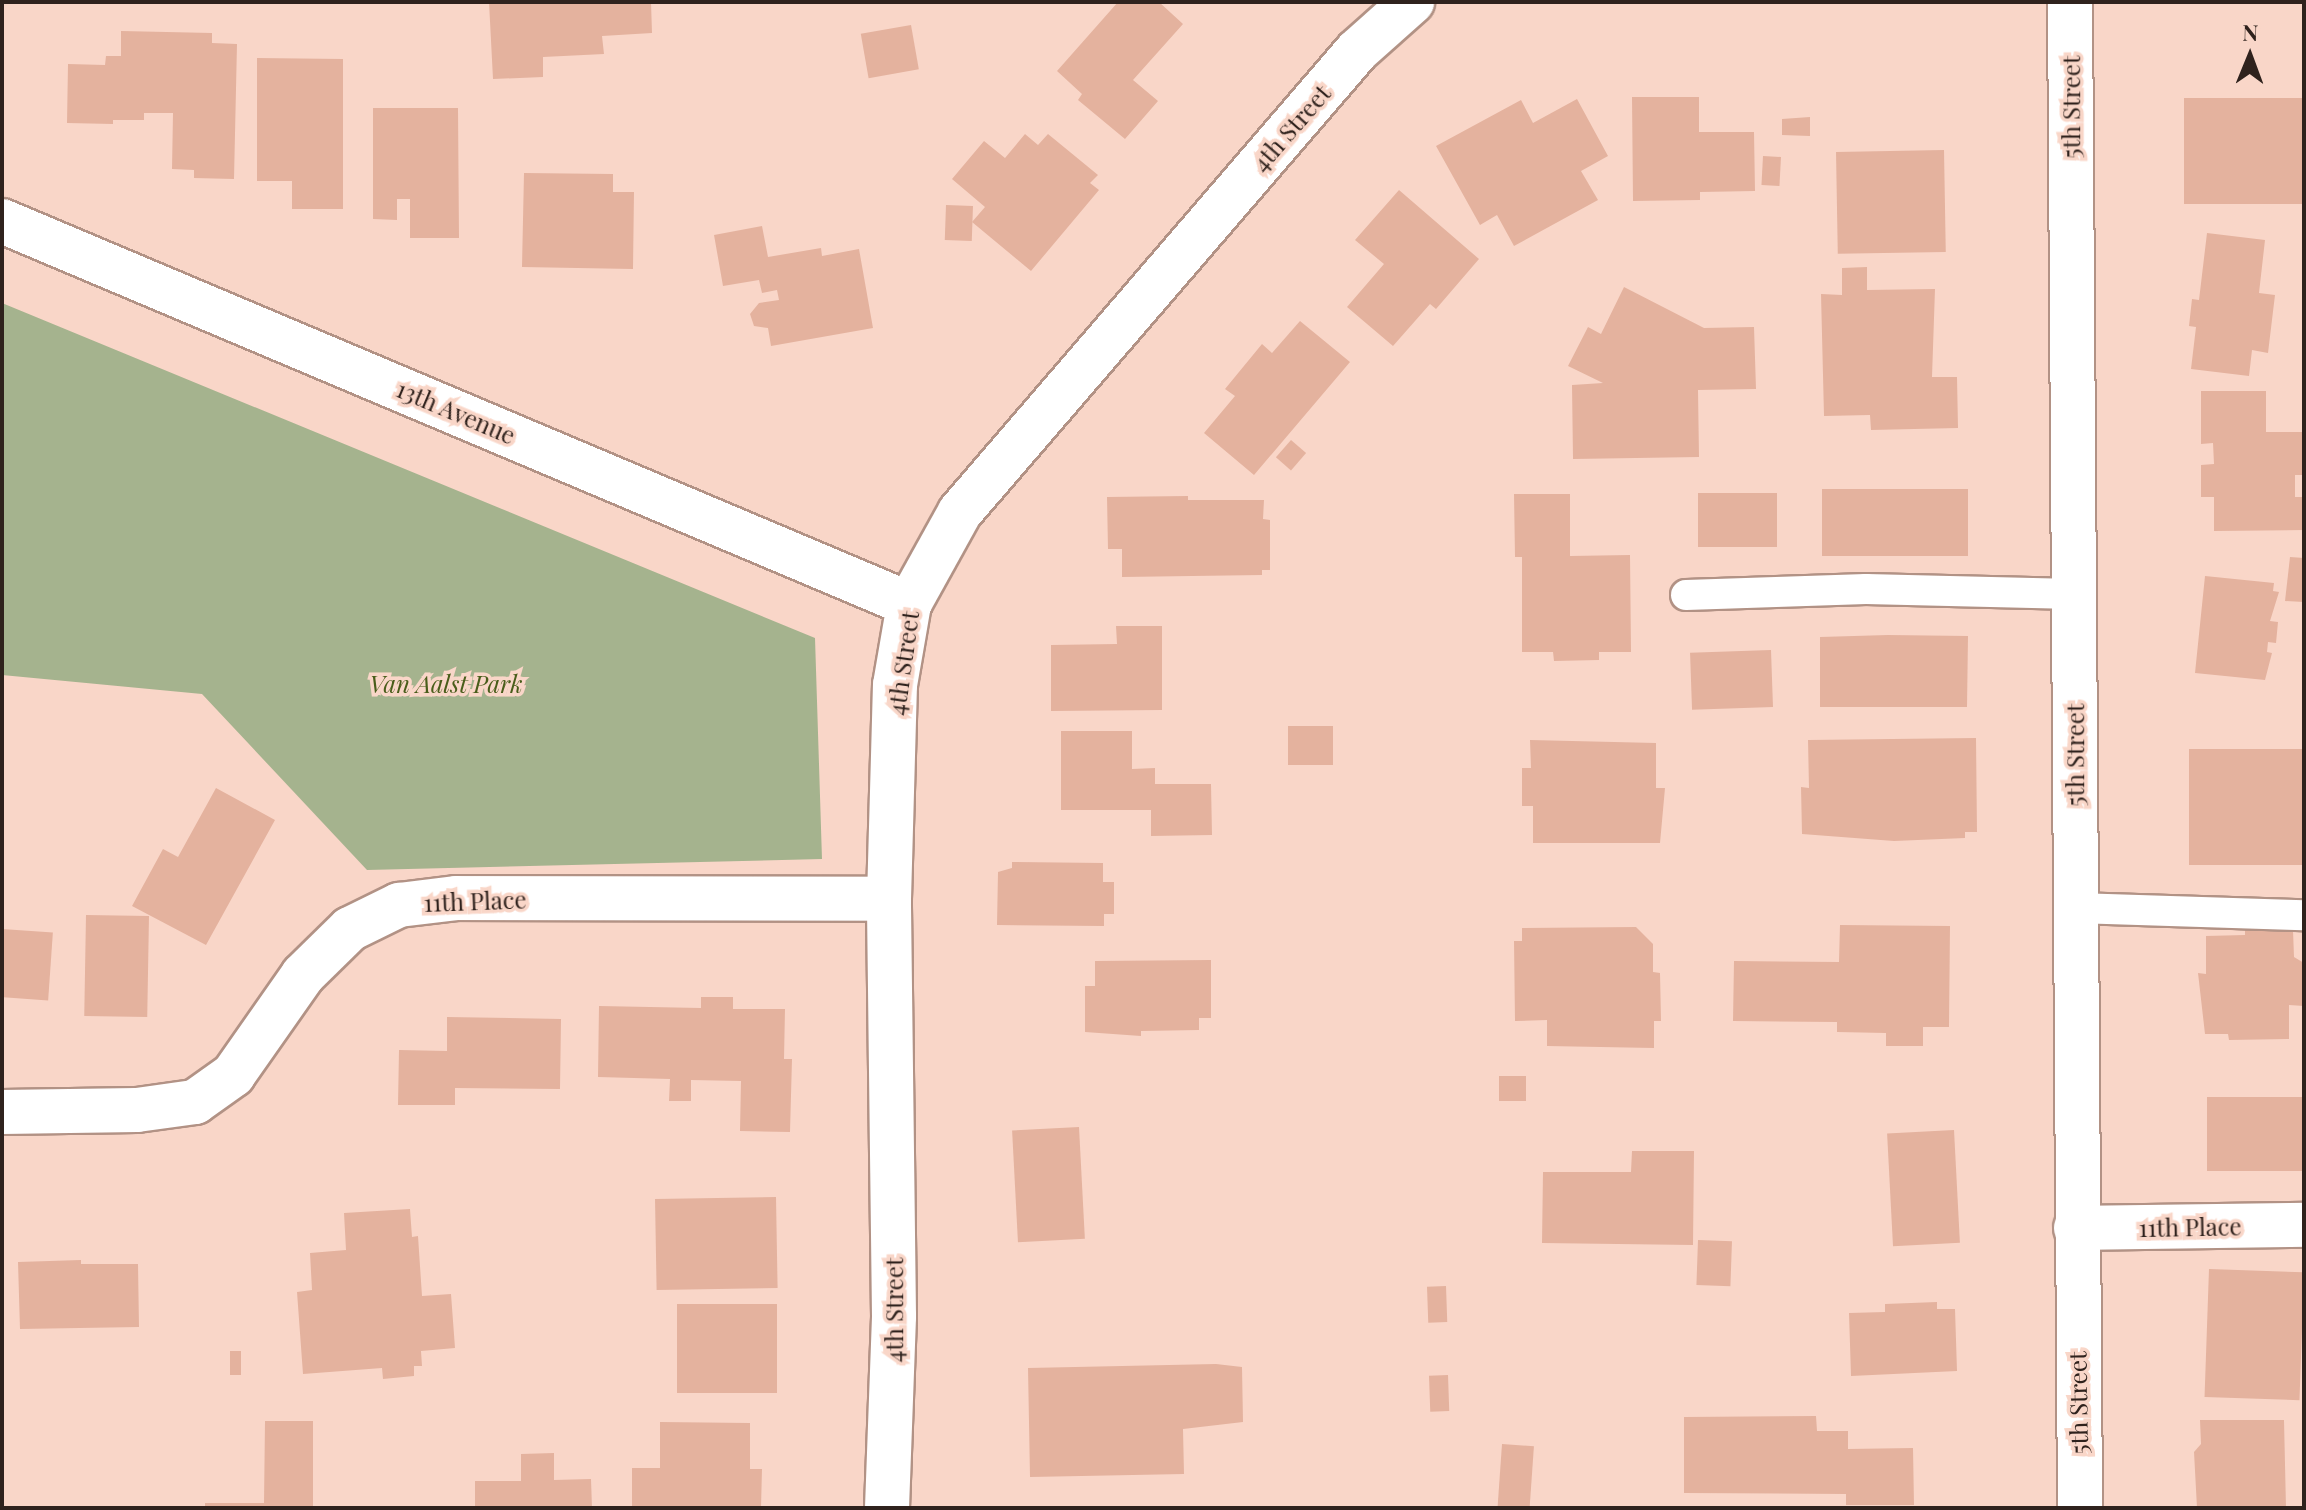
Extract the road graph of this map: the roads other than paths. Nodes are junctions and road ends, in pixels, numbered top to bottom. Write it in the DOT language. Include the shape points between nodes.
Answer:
graph roads {
  1 [pos="1412,2"];
  2 [pos="2070,2"];
  3 [pos="2,221"];
  4 [pos="2074,594"];
  5 [pos="1686,595"];
  6 [pos="909,604"];
  7 [pos="889,899"];
  8 [pos="2075,908"];
  9 [pos="2304,915"];
  10 [pos="2,1112"];
  11 [pos="2304,1225"];
  12 [pos="2076,1228"];
  13 [pos="887,1508"];
  14 [pos="2080,1508"];
  1 -- 6 [label="street, 4th Street" via="1357,51 960,512"];
  2 -- 4 [label="street, 5th Street"];
  3 -- 6 [label="street, 13th Avenue"];
  4 -- 5 [label="lane" via="1866,589"];
  4 -- 8 [label="street, 5th Street"];
  6 -- 7 [label="street, 4th Street" via="895,685"];
  7 -- 10 [label="street, 11th Place" via="456,898 399,905 350,929 303,975 233,1075 195,1102 137,1110"];
  7 -- 13 [label="street, 4th Street" via="894,1331"];
  8 -- 9 [label="lane"];
  8 -- 12 [label="street, 5th Street"];
  11 -- 12 [label="street, 11th Place"];
  12 -- 14 [label="street, 5th Street"];
}
